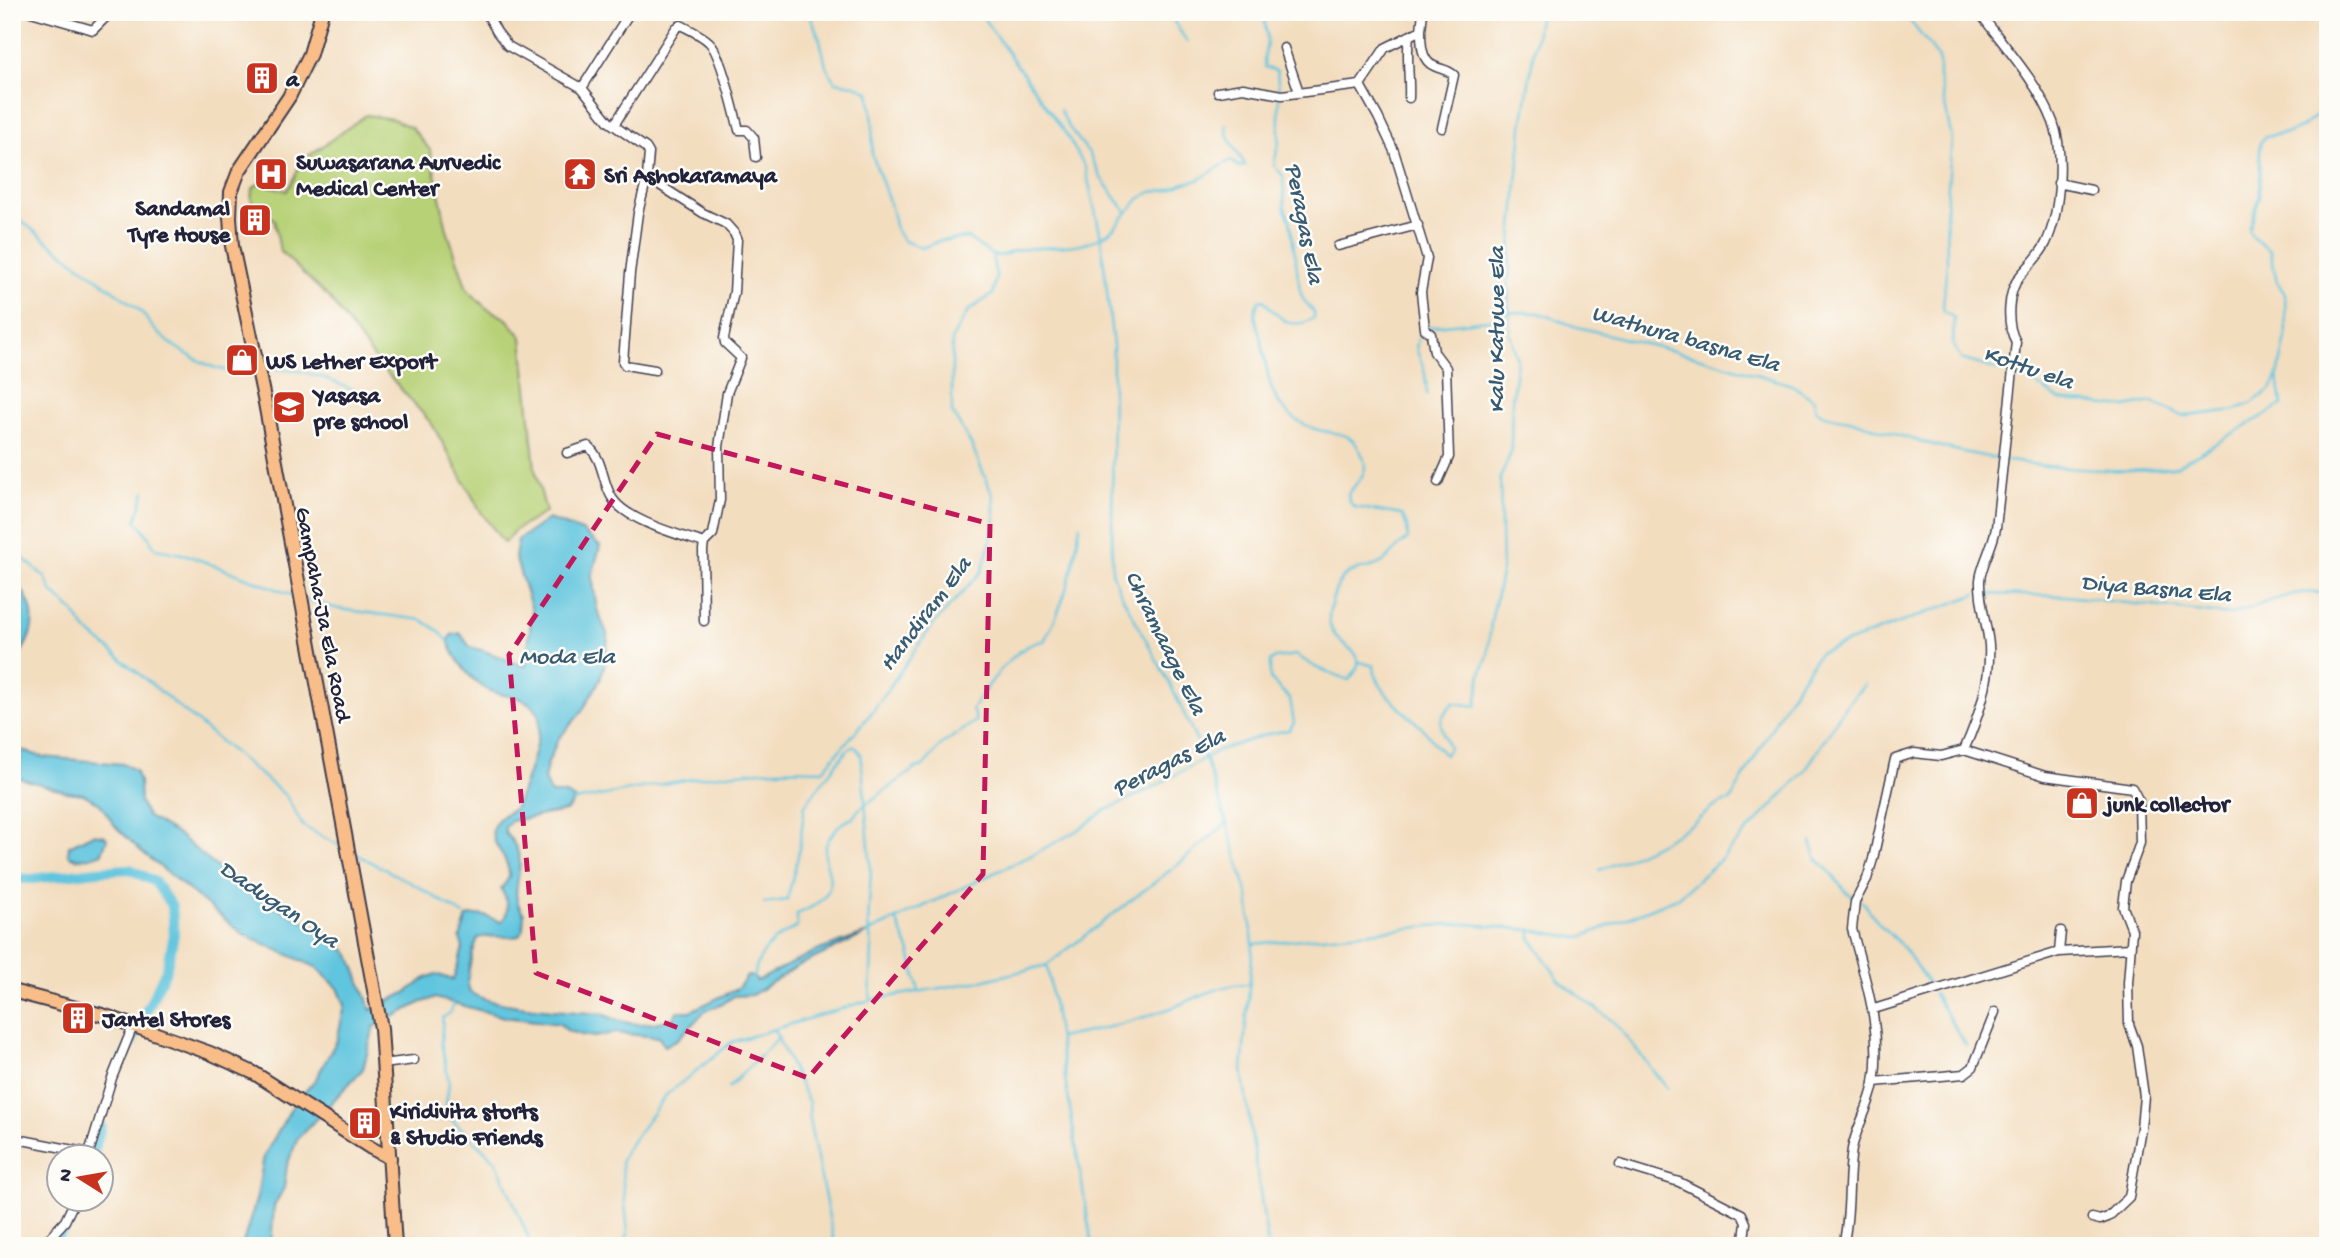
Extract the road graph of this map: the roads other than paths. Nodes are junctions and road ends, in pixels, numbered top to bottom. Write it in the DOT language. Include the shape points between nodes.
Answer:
graph roads {
  1 [pos="31,12"];
  2 [pos="111,12"];
  3 [pos="322,12"];
  4 [pos="486,12"];
  5 [pos="630,12"];
  6 [pos="1423,12"];
  7 [pos="1979,12"];
  8 [pos="1421,30"];
  9 [pos="1409,36"];
  10 [pos="1284,48"];
  11 [pos="1360,85"];
  12 [pos="582,88"];
  13 [pos="1218,92"];
  14 [pos="1299,92"];
  15 [pos="1409,98"];
  16 [pos="614,125"];
  17 [pos="1442,128"];
  18 [pos="756,157"];
  19 [pos="647,177"];
  20 [pos="2058,183"];
  21 [pos="2091,190"];
  22 [pos="1418,225"];
  23 [pos="1338,246"];
  24 [pos="655,370"];
  25 [pos="567,453"];
  26 [pos="1438,482"];
  27 [pos="704,542"];
  28 [pos="704,621"];
  29 [pos="1964,750"];
  30 [pos="2061,931"];
  31 [pos="2130,948"];
  32 [pos="2059,952"];
  33 [pos="12,990"];
  34 [pos="1874,1009"];
  35 [pos="1995,1012"];
  36 [pos="132,1026"];
  37 [pos="414,1060"];
  38 [pos="383,1064"];
  39 [pos="1874,1082"];
  40 [pos="12,1138"];
  41 [pos="93,1142"];
  42 [pos="46,1146"];
  43 [pos="390,1158"];
  44 [pos="1620,1164"];
  45 [pos="69,1212"];
  46 [pos="2092,1218"];
  47 [pos="42,1246"];
  48 [pos="395,1246"];
  49 [pos="1758,1246"];
  50 [pos="1843,1246"];
  1 -- 2 [label="street" via="93,30"];
  3 -- 38 [label="main road, Gampaha-Ja Ela Road" via="310,54 289,97 247,158 231,192 230,217 376,1004"];
  4 -- 12 [label="street" via="508,46"];
  5 -- 12 [label="street"];
  6 -- 8 [label="street"];
  7 -- 20 [label="street" via="2011,51 2053,122"];
  8 -- 9 [label="street"];
  8 -- 17 [label="street" via="1423,54 1432,66 1454,75"];
  9 -- 11 [label="street" via="1385,48"];
  9 -- 15 [label="street"];
  10 -- 14 [label="street"];
  11 -- 14 [label="street"];
  11 -- 22 [label="street" via="1394,151"];
  12 -- 16 [label="street"];
  13 -- 14 [label="street" via="1243,88 1279,95"];
  16 -- 18 [label="street" via="681,25 709,41 718,53 739,130 747,130 754,138"];
  16 -- 19 [label="street" via="649,153"];
  19 -- 24 [label="street" via="630,273 623,362"];
  19 -- 27 [label="street" via="726,224 737,240 732,305 724,338 741,358 727,393 719,447 720,500 713,534"];
  20 -- 21 [label="street"];
  20 -- 29 [label="street" via="2054,225 2012,294 2010,318 2016,342 1996,528 1980,577 1989,647 1985,687"];
  22 -- 23 [label="street"];
  22 -- 26 [label="street" via="1427,258 1421,292 1426,328 1434,352 1446,368 1449,457"];
  25 -- 27 [label="street" via="592,448 618,505 643,521"];
  27 -- 28 [label="street"];
  29 -- 31 [label="street" via="2045,776 2136,792 2140,843 2123,893 2132,930"];
  29 -- 34 [label="street" via="1941,756 1914,753 1897,757 1890,774 1887,803 1852,929"];
  30 -- 32 [label="street"];
  31 -- 32 [label="street"];
  31 -- 46 [label="street" via="2129,1024 2144,1096 2136,1168 2129,1197 2120,1208 2100,1220"];
  32 -- 34 [label="street"];
  33 -- 36 [label="main road"];
  34 -- 39 [label="street"];
  35 -- 39 [label="street" via="1973,1067 1964,1074"];
  36 -- 41 [label="street"];
  36 -- 43 [label="main road" via="254,1073"];
  37 -- 38 [label="street"];
  38 -- 43 [label="main road, Gampaha-Ja Ela Road"];
  39 -- 50 [label="street" via="1853,1145"];
  40 -- 42 [label="street"];
  43 -- 48 [label="main road, Gampaha-Ja Ela Road"];
  44 -- 49 [label="street" via="1679,1182 1742,1214 1744,1239"];
  45 -- 47 [label="street"];
}
